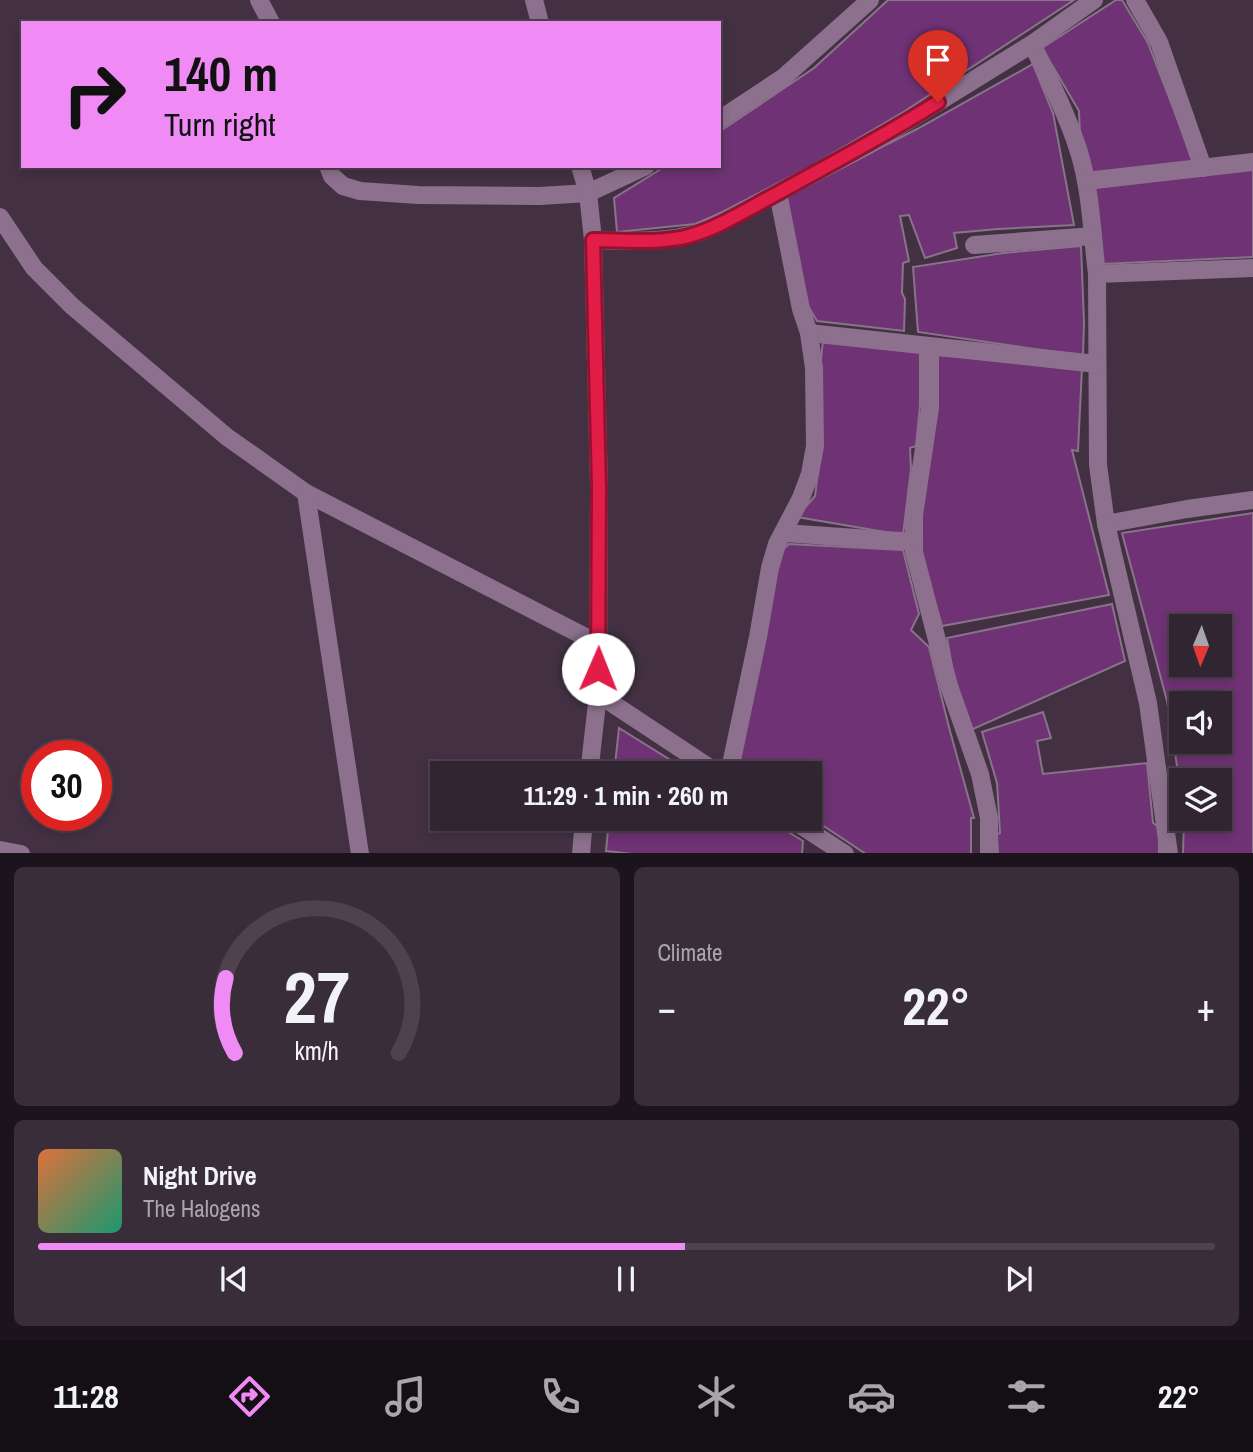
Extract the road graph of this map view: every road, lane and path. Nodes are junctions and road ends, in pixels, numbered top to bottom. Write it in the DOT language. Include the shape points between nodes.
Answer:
graph roads {
  1 [pos="259,0"];
  2 [pos="534,0"];
  3 [pos="870,0"];
  4 [pos="1094,0"];
  5 [pos="1135,0"];
  6 [pos="270,21"];
  7 [pos="539,21"];
  8 [pos="1031,44"];
  9 [pos="721,119"];
  10 [pos="1253,162"];
  11 [pos="329,168"];
  12 [pos="581,168"];
  13 [pos="642,168"];
  14 [pos="1203,168"];
  15 [pos="1086,181"];
  16 [pos="588,193"];
  17 [pos="778,193"];
  18 [pos="0,217"];
  19 [pos="1093,236"];
  20 [pos="593,240"];
  21 [pos="974,245"];
  22 [pos="1253,268"];
  23 [pos="1097,274"];
  24 [pos="810,333"];
  25 [pos="930,346"];
  26 [pos="1097,364"];
  27 [pos="306,493"];
  28 [pos="1253,500"];
  29 [pos="1106,524"];
  30 [pos="784,533"];
  31 [pos="914,542"];
  32 [pos="598,645"];
  33 [pos="598,694"];
  34 [pos="590,761"];
  35 [pos="699,761"];
  36 [pos="732,761"];
  37 [pos="583,831"];
  38 [pos="811,831"];
  39 [pos="0,850"];
  40 [pos="21,853"];
  41 [pos="360,853"];
  42 [pos="581,853"];
  43 [pos="845,853"];
  44 [pos="989,853"];
  45 [pos="1169,853"];
  1 -- 6 [label="street"];
  2 -- 7 [label="street"];
  3 -- 9 [label="street" via="784,77"];
  4 -- 8 [label="street"];
  5 -- 14 [label="street" via="1159,42"];
  8 -- 15 [label="street" via="1063,108"];
  8 -- 17 [label="street" via="867,146"];
  10 -- 14 [label="street"];
  11 -- 16 [label="street" via="343,186 360,191 527,196"];
  12 -- 16 [label="street"];
  13 -- 16 [label="street"];
  14 -- 15 [label="street"];
  15 -- 19 [label="street"];
  16 -- 20 [label="street"];
  17 -- 20 [label="street" via="687,237"];
  17 -- 24 [label="street"];
  18 -- 27 [label="street" via="34,268 72,306 227,437"];
  19 -- 21 [label="street"];
  19 -- 23 [label="street"];
  20 -- 32 [label="street"];
  22 -- 23 [label="street"];
  23 -- 26 [label="street"];
  24 -- 25 [label="street"];
  24 -- 30 [label="street" via="815,446 810,474"];
  25 -- 26 [label="street"];
  25 -- 31 [label="street" via="930,408"];
  26 -- 29 [label="street" via="1098,465"];
  27 -- 32 [label="street"];
  27 -- 41 [label="street"];
  28 -- 29 [label="street"];
  29 -- 45 [label="street" via="1148,703"];
  30 -- 31 [label="street"];
  30 -- 36 [label="street" via="770,568"];
  31 -- 44 [label="street" via="949,686 980,774 989,818"];
  32 -- 33 [label="street"];
  33 -- 34 [label="street"];
  33 -- 35 [label="street"];
  37 -- 42 [label="street"];
  38 -- 43 [label="street"];
  39 -- 40 [label="street"];
}
